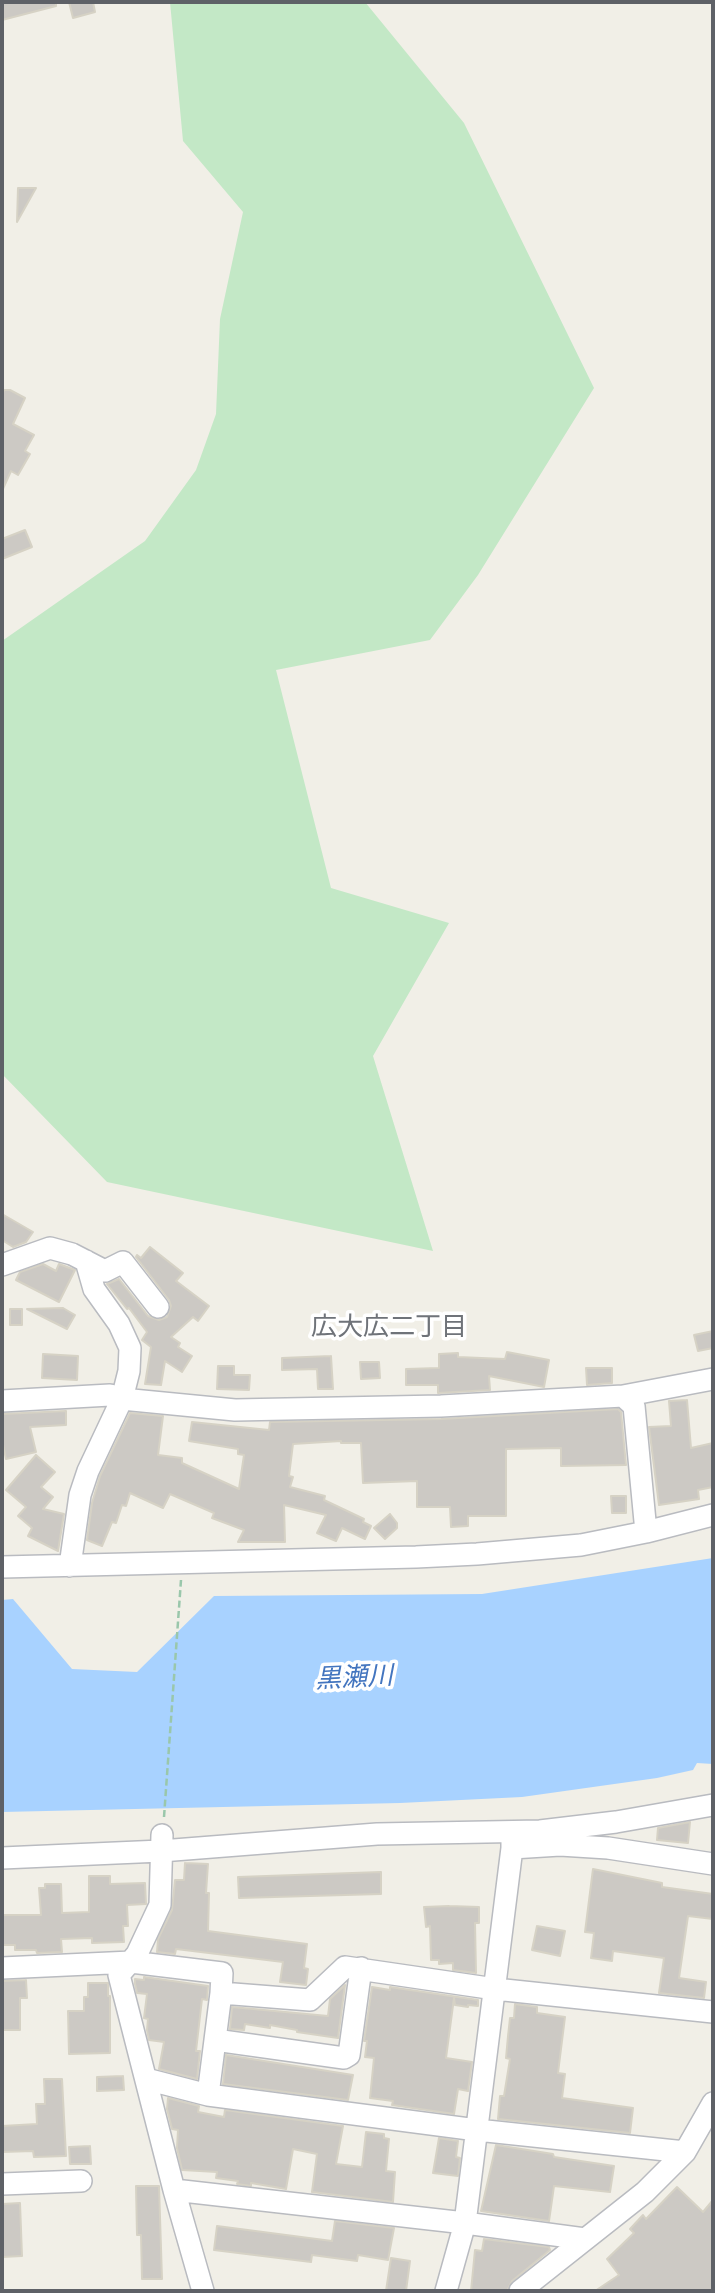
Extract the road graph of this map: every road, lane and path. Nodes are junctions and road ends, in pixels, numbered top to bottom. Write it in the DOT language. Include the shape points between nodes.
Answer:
graph roads {
  1 [pos="86,1261"];
  2 [pos="2,1265"];
  3 [pos="158,1307"];
  4 [pos="713,1379"];
  5 [pos="623,1396"];
  6 [pos="122,1399"];
  7 [pos="2,1401"];
  8 [pos="713,1515"];
  9 [pos="646,1532"];
  10 [pos="70,1566"];
  11 [pos="2,1567"];
  12 [pos="181,1574"];
  13 [pos="713,1805"];
  14 [pos="512,1840"];
  15 [pos="162,1843"];
  16 [pos="2,1858"];
  17 [pos="713,1864"];
  18 [pos="131,1962"];
  19 [pos="2,1968"];
  20 [pos="361,1968"];
  21 [pos="495,1989"];
  22 [pos="221,1993"];
  23 [pos="713,2012"];
  24 [pos="215,2040"];
  25 [pos="146,2079"];
  26 [pos="208,2095"];
  27 [pos="713,2103"];
  28 [pos="477,2130"];
  29 [pos="685,2152"];
  30 [pos="82,2181"];
  31 [pos="2,2184"];
  32 [pos="174,2190"];
  33 [pos="465,2223"];
  34 [pos="585,2239"];
  35 [pos="203,2291"];
  36 [pos="446,2291"];
  37 [pos="520,2291"];
  1 -- 2 [label="street" via="50,1248"];
  1 -- 3 [label="street" via="105,1271 123,1262"];
  1 -- 6 [label="street" via="94,1289 130,1348"];
  4 -- 5 [label="street"];
  5 -- 6 [label="street" via="235,1410"];
  5 -- 9 [label="street" via="634,1406"];
  6 -- 7 [label="street" via="110,1395"];
  6 -- 10 [label="street" via="80,1495"];
  8 -- 9 [label="street"];
  9 -- 10 [label="street" via="582,1545 465,1555"];
  10 -- 11 [label="street"];
  12 -- 15 [label="path"];
  13 -- 14 [label="street"];
  14 -- 15 [label="street" via="377,1834"];
  14 -- 17 [label="street"];
  14 -- 21 [label="street"];
  15 -- 16 [label="street"];
  15 -- 18 [label="street" via="160,1905"];
  18 -- 19 [label="street"];
  18 -- 22 [label="street" via="222,1973"];
  18 -- 25 [label="street" via="119,1975"];
  20 -- 21 [label="street"];
  20 -- 22 [label="street" via="345,1967 310,2000"];
  20 -- 24 [label="street" via="349,2055 344,2058"];
  21 -- 23 [label="street"];
  21 -- 28 [label="street"];
  22 -- 24 [label="street"];
  24 -- 26 [label="street"];
  25 -- 26 [label="street"];
  25 -- 32 [label="street"];
  26 -- 28 [label="street"];
  27 -- 29 [label="street"];
  28 -- 29 [label="street"];
  28 -- 33 [label="street"];
  29 -- 34 [label="street" via="645,2192"];
  30 -- 31 [label="street"];
  32 -- 33 [label="street"];
  32 -- 35 [label="street"];
  33 -- 34 [label="street"];
  33 -- 36 [label="street"];
  34 -- 37 [label="street"];
}
